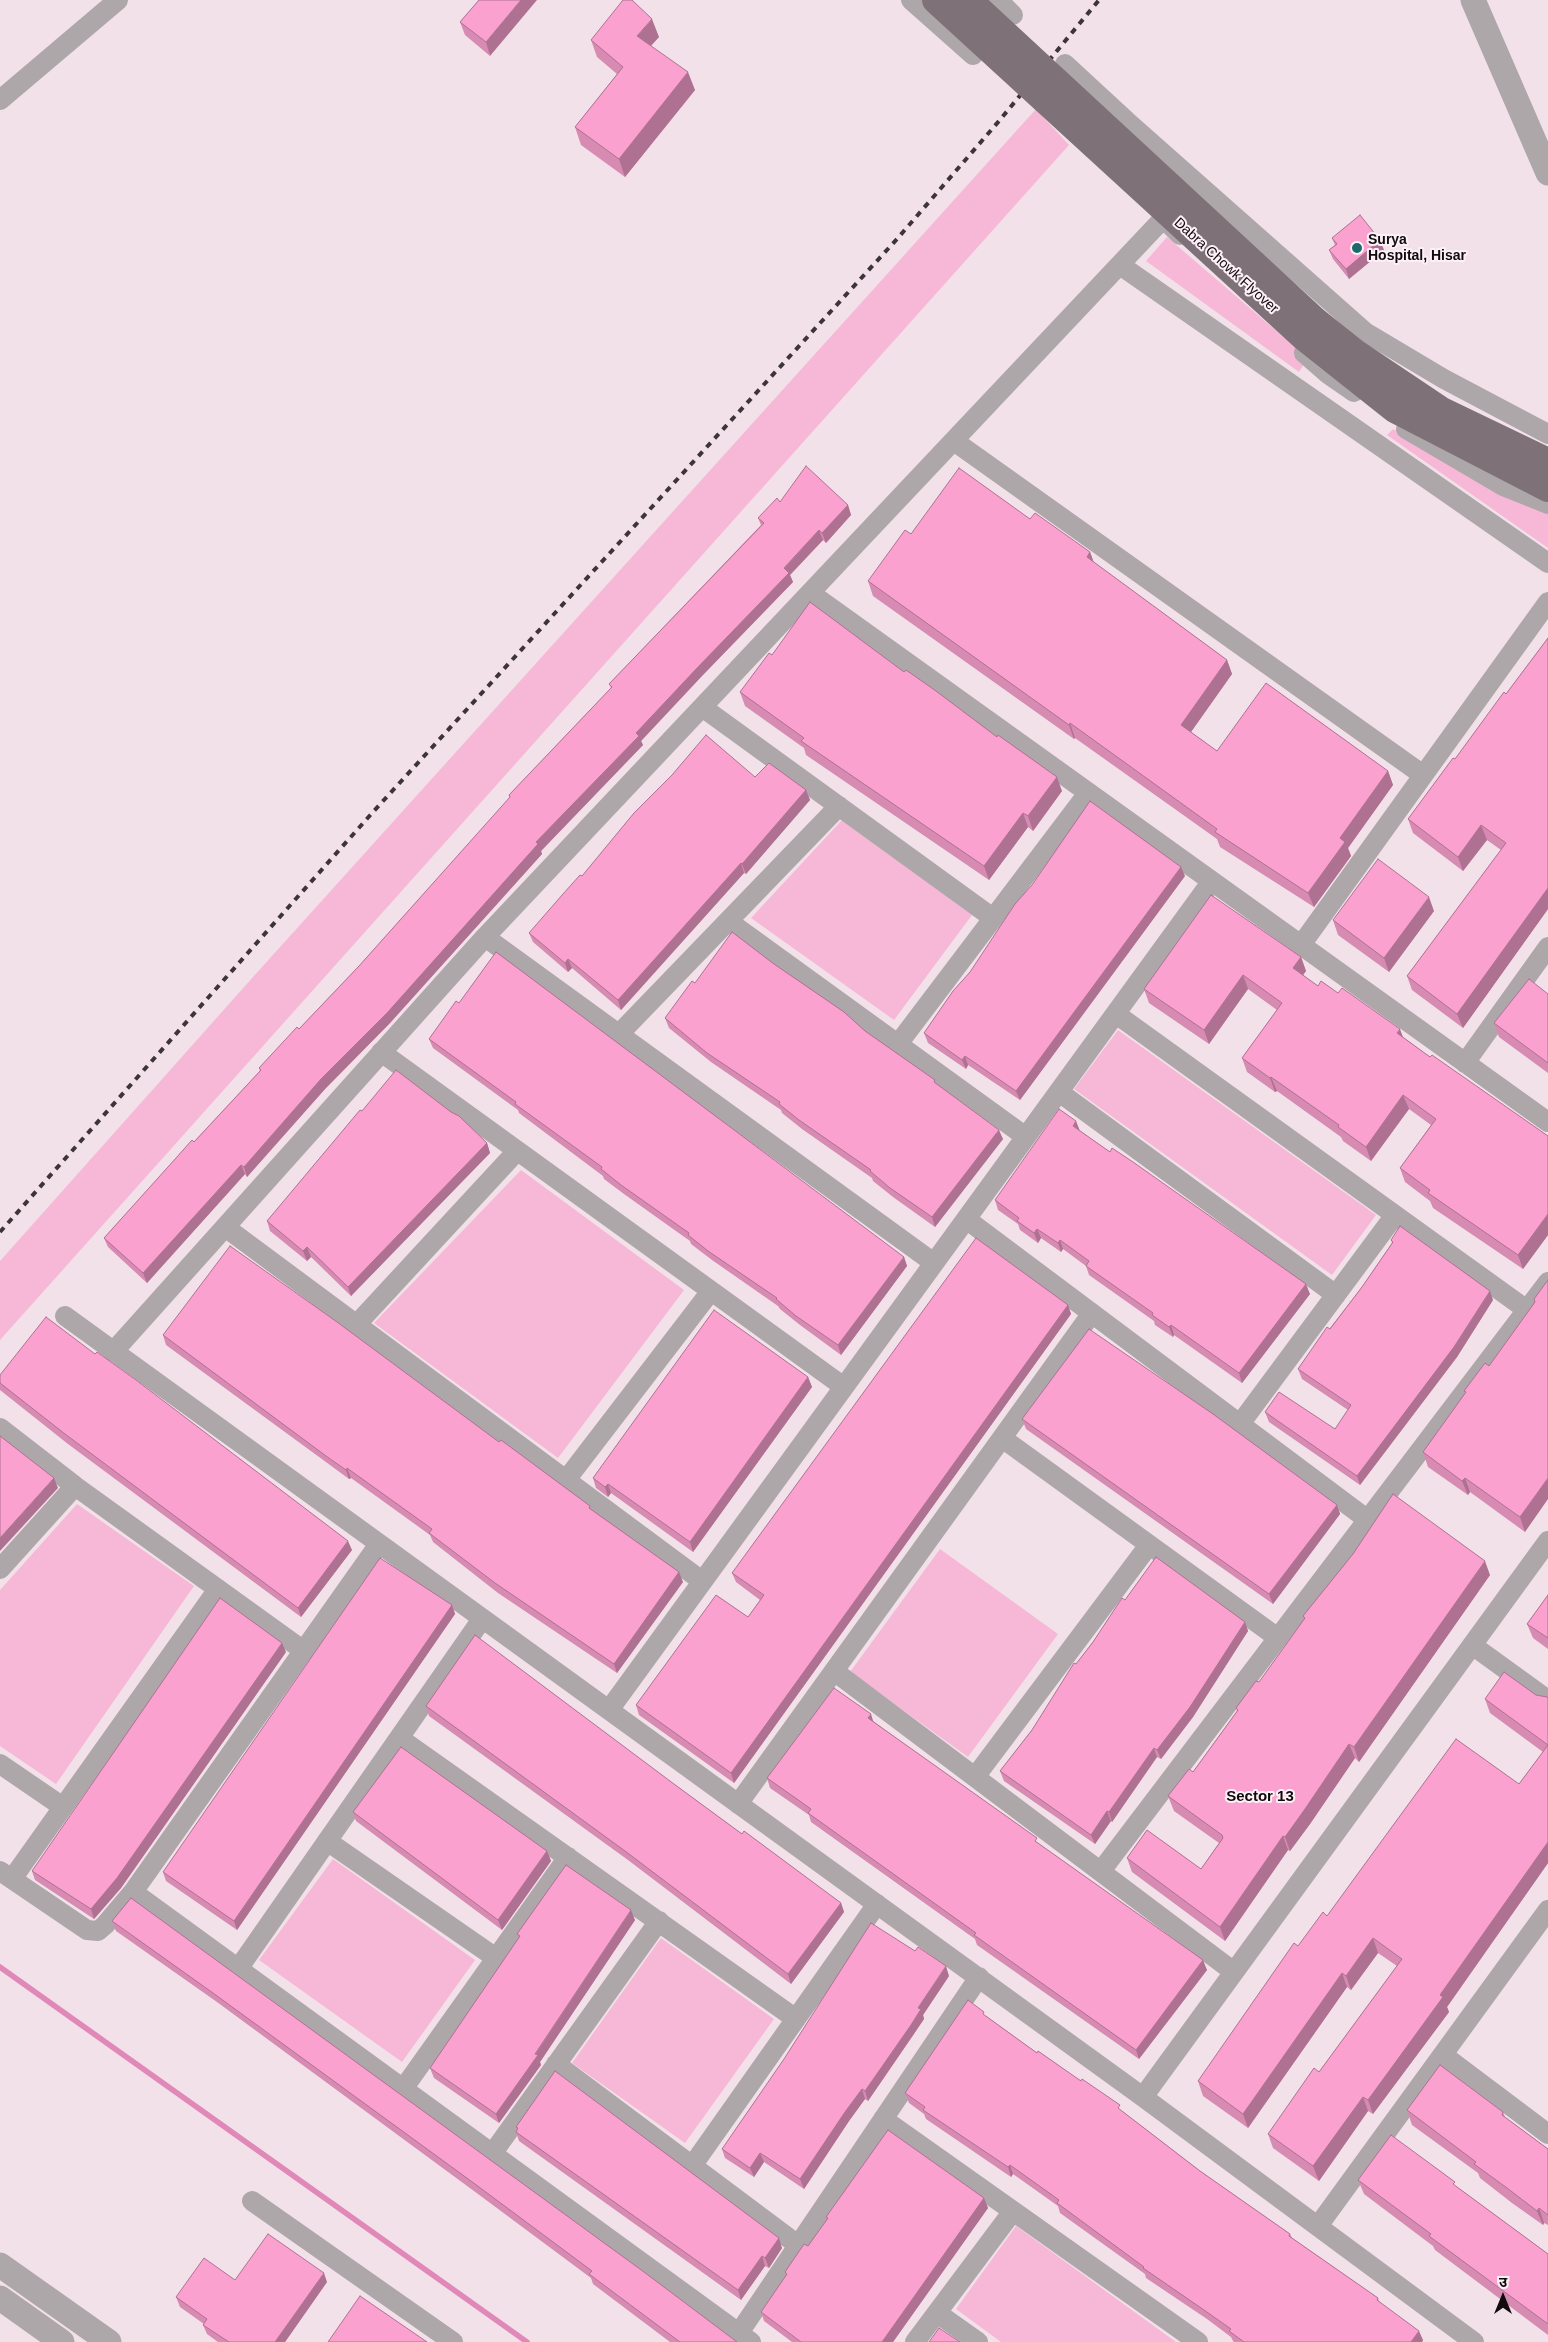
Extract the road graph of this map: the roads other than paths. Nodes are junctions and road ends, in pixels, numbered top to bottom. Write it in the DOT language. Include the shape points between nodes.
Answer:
graph roads {
  1 [pos="118,0"];
  2 [pos="911,0"];
  3 [pos="936,0"];
  4 [pos="968,0"];
  5 [pos="998,0"];
  6 [pos="1480,4"];
  7 [pos="1013,15"];
  8 [pos="973,55"];
  9 [pos="1065,64"];
  10 [pos="0,100"];
  11 [pos="1548,173"];
  12 [pos="1120,265"];
  13 [pos="1548,434"];
  14 [pos="954,441"];
  15 [pos="1387,450"];
  16 [pos="1444,451"];
  17 [pos="1548,462"];
  18 [pos="1548,488"];
  19 [pos="1548,504"];
  20 [pos="1548,562"];
  21 [pos="810,593"];
  22 [pos="1548,602"];
  23 [pos="702,707"];
  24 [pos="1424,775"];
  25 [pos="1088,792"];
  26 [pos="839,806"];
  27 [pos="1212,882"];
  28 [pos="993,918"];
  29 [pos="728,921"];
  30 [pos="485,937"];
  31 [pos="1302,945"];
  32 [pos="1548,947"];
  33 [pos="1116,1014"];
  34 [pos="619,1034"];
  35 [pos="898,1044"];
  36 [pos="381,1052"];
  37 [pos="1465,1063"];
  38 [pos="1059,1092"];
  39 [pos="1548,1122"];
  40 [pos="1026,1137"];
  41 [pos="517,1151"];
  42 [pos="1395,1215"];
  43 [pos="966,1219"];
  44 [pos="225,1227"];
  45 [pos="934,1263"];
  46 [pos="1548,1282"];
  47 [pos="711,1291"];
  48 [pos="1336,1294"];
  49 [pos="1527,1310"];
  50 [pos="1092,1313"];
  51 [pos="64,1316"];
  52 [pos="356,1324"];
  53 [pos="113,1352"];
  54 [pos="844,1387"];
  55 [pos="1240,1424"];
  56 [pos="0,1428"];
  57 [pos="1002,1438"];
  58 [pos="566,1480"];
  59 [pos="75,1486"];
  60 [pos="1368,1520"];
  61 [pos="1548,1541"];
  62 [pos="379,1544"];
  63 [pos="1149,1545"];
  64 [pos="0,1569"];
  65 [pos="702,1581"];
  66 [pos="218,1589"];
  67 [pos="482,1619"];
  68 [pos="1278,1638"];
  69 [pos="1472,1645"];
  70 [pos="304,1651"];
  71 [pos="834,1671"];
  72 [pos="1548,1700"];
  73 [pos="608,1710"];
  74 [pos="399,1738"];
  75 [pos="0,1764"];
  76 [pos="975,1777"];
  77 [pos="738,1804"];
  78 [pos="63,1807"];
  79 [pos="327,1841"];
  80 [pos="568,1857"];
  81 [pos="1100,1872"];
  82 [pos="6,1875"];
  83 [pos="133,1892"];
  84 [pos="878,1904"];
  85 [pos="1548,1910"];
  86 [pos="659,1921"];
  87 [pos="496,1958"];
  88 [pos="238,1969"];
  89 [pos="1234,1972"];
  90 [pos="978,1977"];
  91 [pos="796,2019"];
  92 [pos="1443,2055"];
  93 [pos="556,2064"];
  94 [pos="403,2088"];
  95 [pos="1143,2096"];
  96 [pos="883,2119"];
  97 [pos="1548,2134"];
  98 [pos="492,2154"];
  99 [pos="692,2166"];
  100 [pos="252,2201"];
  101 [pos="1013,2211"];
  102 [pos="1318,2226"];
  103 [pos="798,2245"];
  104 [pos="0,2265"];
  105 [pos="0,2298"];
  106 [pos="937,2313"];
  107 [pos="745,2337"];
  108 [pos="1463,2339"];
  109 [pos="62,2342"];
  110 [pos="109,2342"];
  111 [pos="453,2342"];
  112 [pos="915,2342"];
  113 [pos="978,2342"];
  114 [pos="1198,2342"];
  1 -- 10 [label="street"];
  2 -- 8 [label="street"];
  3 -- 18 [label="main road, Dabra Chowk Flyover, bridge" via="1303,336 1395,409"];
  4 -- 17 [label="main road, Dabra Chowk Flyover, bridge" via="1307,314 1342,342 1386,376 1440,410"];
  5 -- 7 [label="street"];
  6 -- 11 [label="street"];
  9 -- 13 [label="street" via="1365,332 1444,379"];
  12 -- 14 [label="street"];
  12 -- 15 [label="street"];
  12 -- 16 [label="street" via="1159,223 1168,223 1328,374 1403,427"];
  14 -- 21 [label="street"];
  14 -- 24 [label="street"];
  15 -- 16 [label="street"];
  15 -- 20 [label="street"];
  16 -- 19 [label="street" via="1503,486"];
  21 -- 23 [label="street"];
  21 -- 25 [label="street"];
  22 -- 24 [label="street"];
  23 -- 26 [label="street"];
  23 -- 30 [label="street"];
  24 -- 31 [label="street"];
  25 -- 27 [label="street"];
  25 -- 28 [label="street"];
  26 -- 28 [label="street"];
  26 -- 29 [label="street"];
  27 -- 31 [label="street"];
  27 -- 33 [label="street"];
  28 -- 35 [label="street"];
  29 -- 34 [label="street"];
  29 -- 35 [label="street"];
  30 -- 34 [label="street"];
  30 -- 36 [label="street"];
  31 -- 37 [label="street"];
  32 -- 37 [label="street"];
  33 -- 38 [label="street"];
  33 -- 42 [label="street"];
  34 -- 45 [label="street"];
  35 -- 40 [label="street"];
  36 -- 41 [label="street"];
  36 -- 44 [label="street"];
  37 -- 39 [label="street"];
  38 -- 40 [label="street"];
  38 -- 48 [label="street"];
  40 -- 43 [label="street"];
  41 -- 47 [label="street"];
  41 -- 52 [label="street"];
  42 -- 48 [label="street"];
  42 -- 49 [label="street"];
  43 -- 45 [label="street"];
  43 -- 50 [label="street"];
  44 -- 52 [label="street"];
  44 -- 53 [label="street"];
  45 -- 54 [label="street"];
  46 -- 49 [label="street"];
  47 -- 54 [label="street"];
  47 -- 58 [label="street"];
  48 -- 55 [label="street"];
  49 -- 60 [label="street"];
  50 -- 55 [label="street"];
  50 -- 57 [label="street"];
  51 -- 53 [label="street"];
  52 -- 58 [label="street"];
  53 -- 62 [label="street"];
  54 -- 65 [label="street"];
  55 -- 60 [label="street"];
  56 -- 59 [label="street"];
  57 -- 63 [label="street"];
  57 -- 71 [label="street"];
  58 -- 65 [label="street"];
  59 -- 64 [label="street"];
  59 -- 66 [label="street"];
  60 -- 68 [label="street"];
  61 -- 69 [label="street"];
  62 -- 67 [label="street"];
  62 -- 70 [label="street"];
  63 -- 68 [label="street"];
  63 -- 76 [label="street"];
  65 -- 73 [label="street"];
  66 -- 70 [label="street"];
  66 -- 78 [label="street"];
  67 -- 73 [label="street"];
  67 -- 74 [label="street"];
  68 -- 81 [label="street"];
  69 -- 72 [label="street"];
  69 -- 89 [label="street"];
  70 -- 83 [label="street"];
  71 -- 76 [label="street"];
  71 -- 77 [label="street"];
  73 -- 77 [label="street"];
  74 -- 79 [label="street"];
  74 -- 80 [label="street"];
  75 -- 78 [label="street"];
  76 -- 81 [label="street"];
  77 -- 84 [label="street"];
  78 -- 82 [label="street"];
  79 -- 87 [label="street"];
  79 -- 88 [label="street"];
  80 -- 86 [label="street"];
  80 -- 87 [label="street"];
  81 -- 89 [label="street"];
  82 -- 83 [label="street" via="87,1930 98,1931"];
  83 -- 88 [label="street"];
  84 -- 90 [label="street"];
  84 -- 91 [label="street"];
  85 -- 92 [label="street"];
  86 -- 91 [label="street"];
  86 -- 93 [label="street"];
  87 -- 94 [label="street"];
  88 -- 94 [label="street"];
  89 -- 95 [label="street"];
  90 -- 95 [label="street"];
  90 -- 96 [label="street"];
  91 -- 99 [label="street"];
  92 -- 97 [label="street"];
  92 -- 102 [label="street"];
  93 -- 98 [label="street"];
  93 -- 99 [label="street"];
  94 -- 98 [label="street"];
  95 -- 102 [label="street"];
  96 -- 101 [label="street"];
  96 -- 103 [label="street"];
  98 -- 107 [label="street"];
  99 -- 103 [label="street"];
  100 -- 111 [label="street"];
  101 -- 106 [label="street"];
  101 -- 114 [label="street"];
  102 -- 108 [label="street"];
  103 -- 107 [label="street"];
  104 -- 110 [label="street"];
  105 -- 109 [label="street"];
  106 -- 112 [label="street"];
  106 -- 113 [label="street"];
}
